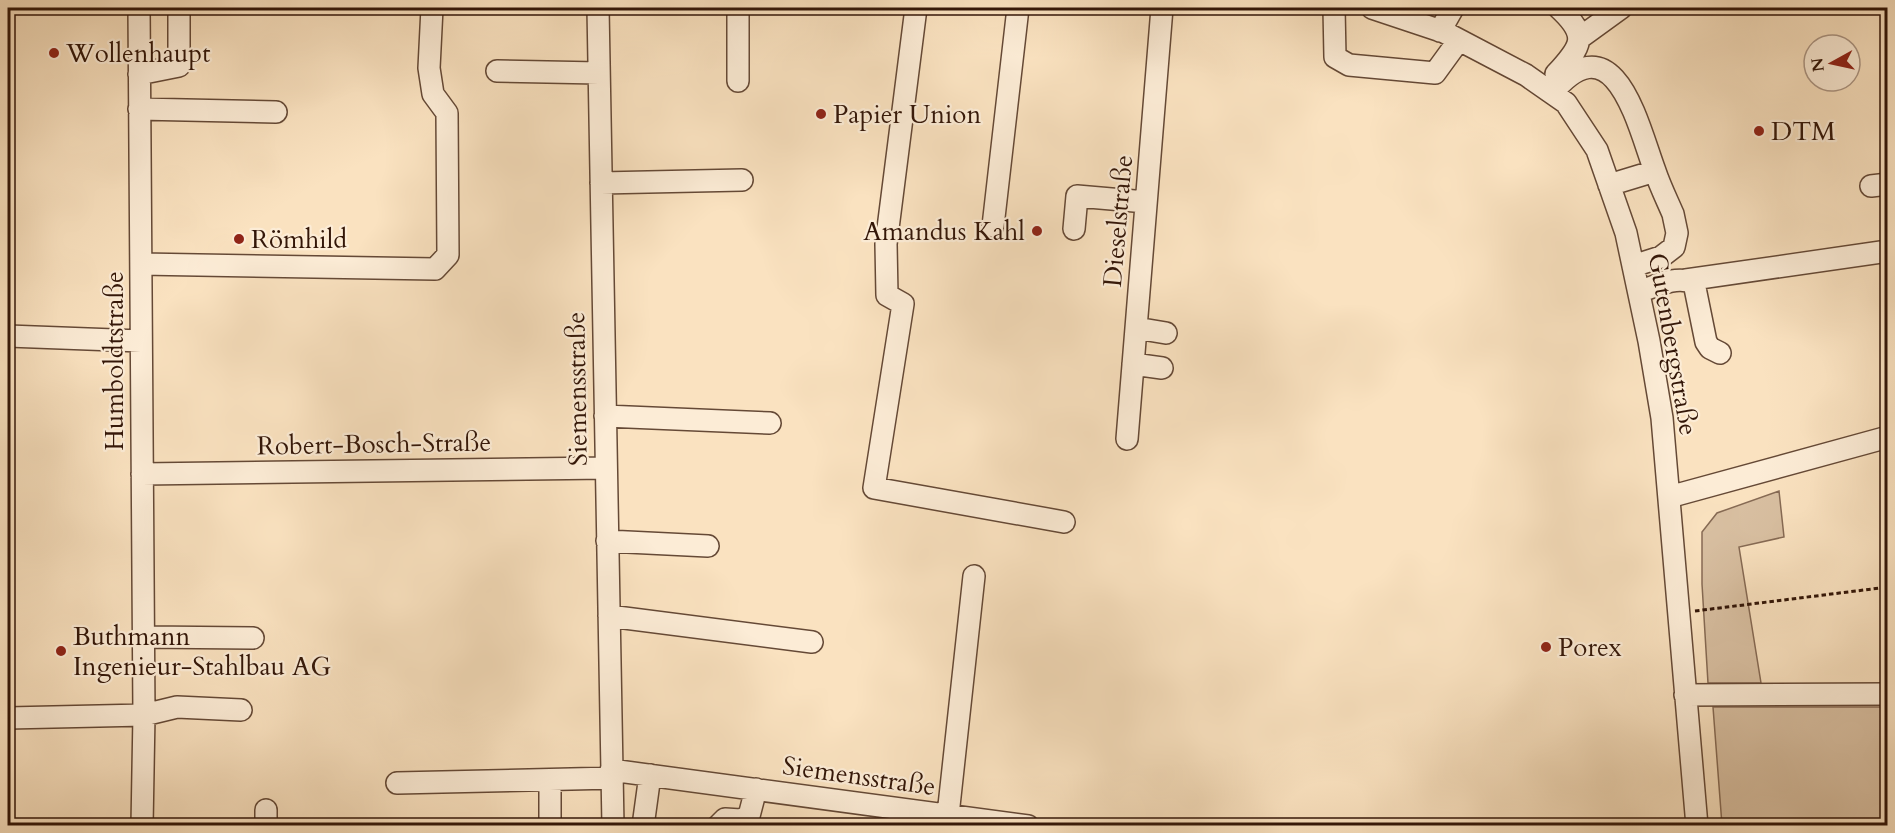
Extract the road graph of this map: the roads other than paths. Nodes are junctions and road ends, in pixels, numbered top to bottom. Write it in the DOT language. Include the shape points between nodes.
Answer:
graph roads {
  1 [pos="139,8"];
  2 [pos="179,8"];
  3 [pos="432,8"];
  4 [pos="598,8"];
  5 [pos="738,8"];
  6 [pos="915,8"];
  7 [pos="1018,8"];
  8 [pos="1162,8"];
  9 [pos="1334,8"];
  10 [pos="1372,8"];
  11 [pos="1453,8"];
  12 [pos="1559,8"];
  13 [pos="1622,8"];
  14 [pos="1440,31"];
  15 [pos="1581,37"];
  16 [pos="1459,40"];
  17 [pos="497,71"];
  18 [pos="599,73"];
  19 [pos="139,74"];
  20 [pos="738,81"];
  21 [pos="1548,90"];
  22 [pos="139,109"];
  23 [pos="276,112"];
  24 [pos="1654,171"];
  25 [pos="742,180"];
  26 [pos="601,183"];
  27 [pos="1609,185"];
  28 [pos="1146,202"];
  29 [pos="993,226"];
  30 [pos="1074,229"];
  31 [pos="1887,251"];
  32 [pos="141,264"];
  33 [pos="1633,266"];
  34 [pos="1686,280"];
  35 [pos="1639,292"];
  36 [pos="1136,328"];
  37 [pos="1166,333"];
  38 [pos="8,336"];
  39 [pos="141,340"];
  40 [pos="1720,353"];
  41 [pos="1133,364"];
  42 [pos="1162,368"];
  43 [pos="605,416"];
  44 [pos="770,423"];
  45 [pos="1887,437"];
  46 [pos="1127,439"];
  47 [pos="606,468"];
  48 [pos="142,474"];
  49 [pos="1669,496"];
  50 [pos="1064,522"];
  51 [pos="607,541"];
  52 [pos="708,546"];
  53 [pos="974,576"];
  54 [pos="609,616"];
  55 [pos="144,637"];
  56 [pos="253,638"];
  57 [pos="812,642"];
  58 [pos="1887,694"];
  59 [pos="1685,695"];
  60 [pos="241,710"];
  61 [pos="144,715"];
  62 [pos="8,718"];
  63 [pos="612,774"];
  64 [pos="650,775"];
  65 [pos="550,780"];
  66 [pos="397,783"];
  67 [pos="756,789"];
  68 [pos="948,815"];
  69 [pos="900,817"];
  70 [pos="142,825"];
  71 [pos="550,825"];
  72 [pos="613,825"];
  73 [pos="643,825"];
  74 [pos="718,825"];
  75 [pos="1029,825"];
  76 [pos="1697,825"];
  1 -- 19 [label="street, Humboldtstraße"];
  2 -- 19 [label="street" via="179,66"];
  3 -- 32 [label="street" via="429,68 433,94 447,113 448,255 435,269"];
  4 -- 18 [label="street, Siemensstraße"];
  5 -- 20 [label="street"];
  6 -- 50 [label="street" via="886,244 887,295 903,304 874,488"];
  7 -- 29 [label="street"];
  8 -- 28 [label="street, Dieselstraße"];
  9 -- 16 [label="street" via="1335,57 1349,65 1435,73"];
  10 -- 14 [label="street, Gutenbergstraße"];
  11 -- 14 [label="street"];
  12 -- 15 [label="street" via="1572,20"];
  13 -- 15 [label="street"];
  14 -- 16 [label="street, Gutenbergstraße"];
  15 -- 21 [label="street" via="1578,50"];
  16 -- 21 [label="street, Gutenbergstraße"];
  17 -- 18 [label="street"];
  18 -- 26 [label="street, Siemensstraße"];
  19 -- 22 [label="street, Humboldtstraße"];
  21 -- 24 [label="street" via="1580,68 1611,75 1629,98"];
  21 -- 27 [label="street, Gutenbergstraße" via="1566,103 1597,150"];
  22 -- 23 [label="street"];
  22 -- 32 [label="street, Humboldtstraße"];
  24 -- 27 [label="street"];
  24 -- 33 [label="street" via="1673,214 1677,233 1674,247 1661,257"];
  25 -- 26 [label="street"];
  26 -- 43 [label="street, Siemensstraße"];
  27 -- 33 [label="street, Gutenbergstraße"];
  28 -- 30 [label="street" via="1077,196"];
  28 -- 36 [label="street, Dieselstraße"];
  31 -- 34 [label="street"];
  32 -- 39 [label="street, Humboldtstraße"];
  33 -- 35 [label="street, Gutenbergstraße"];
  34 -- 35 [label="street"];
  34 -- 40 [label="street" via="1696,288 1706,342"];
  35 -- 49 [label="street, Gutenbergstraße" via="1662,418"];
  36 -- 37 [label="street"];
  36 -- 41 [label="street, Dieselstraße"];
  38 -- 39 [label="street"];
  39 -- 48 [label="street, Humboldtstraße"];
  41 -- 42 [label="street"];
  41 -- 46 [label="street, Dieselstraße"];
  43 -- 44 [label="street"];
  43 -- 47 [label="street, Siemensstraße"];
  45 -- 49 [label="street"];
  47 -- 48 [label="street, Robert-Bosch-Straße"];
  47 -- 51 [label="street, Siemensstraße"];
  48 -- 55 [label="street, Humboldtstraße"];
  49 -- 59 [label="street, Gutenbergstraße"];
  51 -- 52 [label="street"];
  51 -- 54 [label="street, Siemensstraße"];
  53 -- 68 [label="street"];
  54 -- 57 [label="street"];
  54 -- 63 [label="street, Siemensstraße"];
  55 -- 56 [label="street"];
  55 -- 61 [label="street, Humboldtstraße"];
  58 -- 59 [label="street"];
  59 -- 76 [label="street, Gutenbergstraße"];
  60 -- 61 [label="street" via="177,707"];
  61 -- 62 [label="street"];
  61 -- 70 [label="street, Humboldtstraße"];
  63 -- 64 [label="street, Siemensstraße"];
  63 -- 65 [label="street"];
  63 -- 72 [label="street, Siemensstraße"];
  64 -- 67 [label="street, Siemensstraße"];
  64 -- 73 [label="street"];
  65 -- 66 [label="street"];
  65 -- 71 [label="street"];
  67 -- 69 [label="street, Siemensstraße"];
  67 -- 74 [label="street" via="749,816 725,819"];
  68 -- 69 [label="street, Siemensstraße"];
  68 -- 75 [label="street, Siemensstraße"];
}
